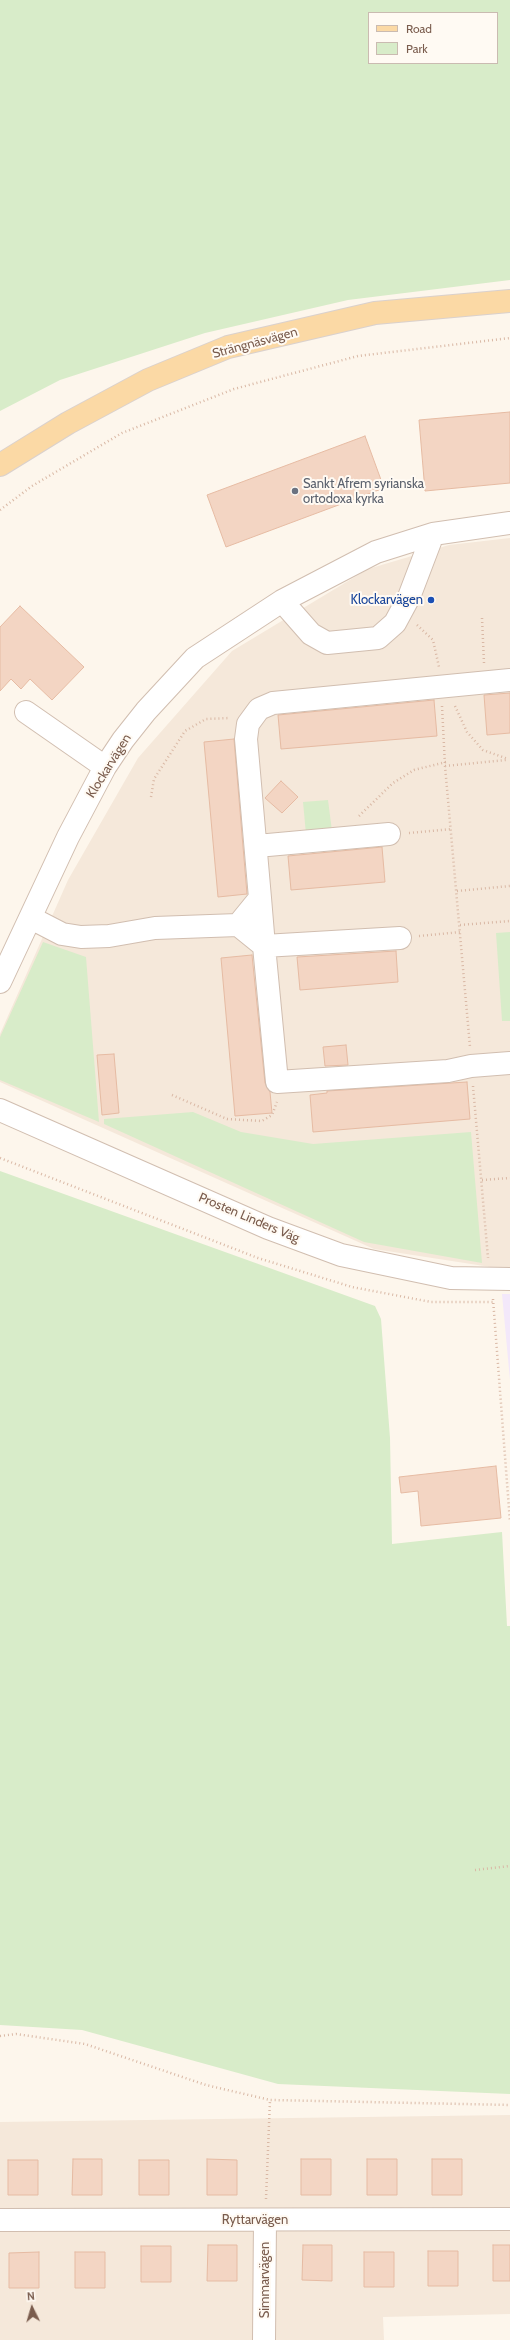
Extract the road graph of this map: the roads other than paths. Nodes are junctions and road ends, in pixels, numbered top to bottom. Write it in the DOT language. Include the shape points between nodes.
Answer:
graph roads {
  1 [pos="510,301"];
  2 [pos="0,465"];
  3 [pos="510,523"];
  4 [pos="433,534"];
  5 [pos="282,601"];
  6 [pos="510,680"];
  7 [pos="26,712"];
  8 [pos="106,767"];
  9 [pos="389,834"];
  10 [pos="257,846"];
  11 [pos="260,898"];
  12 [pos="31,918"];
  13 [pos="238,925"];
  14 [pos="400,938"];
  15 [pos="264,946"];
  16 [pos="0,982"];
  17 [pos="510,1063"];
  18 [pos="0,1110"];
  19 [pos="510,1279"];
  20 [pos="510,2219"];
  21 [pos="0,2220"];
  22 [pos="265,2220"];
  23 [pos="264,2340"];
  1 -- 2 [label="main road, Strängnäsvägen" via="375,313 228,347 148,380 68,423"];
  3 -- 4 [label="street, Klockarvägen"];
  4 -- 5 [label="street, Klockarvägen" via="376,552"];
  4 -- 5 [label="street" via="409,597 395,623 378,638 327,643 311,634"];
  5 -- 8 [label="street, Klockarvägen" via="195,658 146,711"];
  6 -- 10 [label="street" via="273,702 259,709 248,724 246,739"];
  7 -- 8 [label="street"];
  8 -- 12 [label="street, Klockarvägen" via="68,837"];
  9 -- 10 [label="street"];
  10 -- 11 [label="street"];
  11 -- 13 [label="street"];
  11 -- 15 [label="street"];
  12 -- 13 [label="street" via="62,934 81,937 109,936 155,928"];
  12 -- 16 [label="street, Klockarvägen"];
  13 -- 15 [label="street"];
  14 -- 15 [label="street"];
  15 -- 17 [label="street" via="277,1082 448,1071 471,1066"];
  18 -- 19 [label="street, Prosten Linders Väg" via="268,1228 341,1255 451,1278"];
  20 -- 22 [label="street, Ryttarvägen"];
  21 -- 22 [label="street, Ryttarvägen"];
  22 -- 23 [label="street, Simmarvägen"];
}
